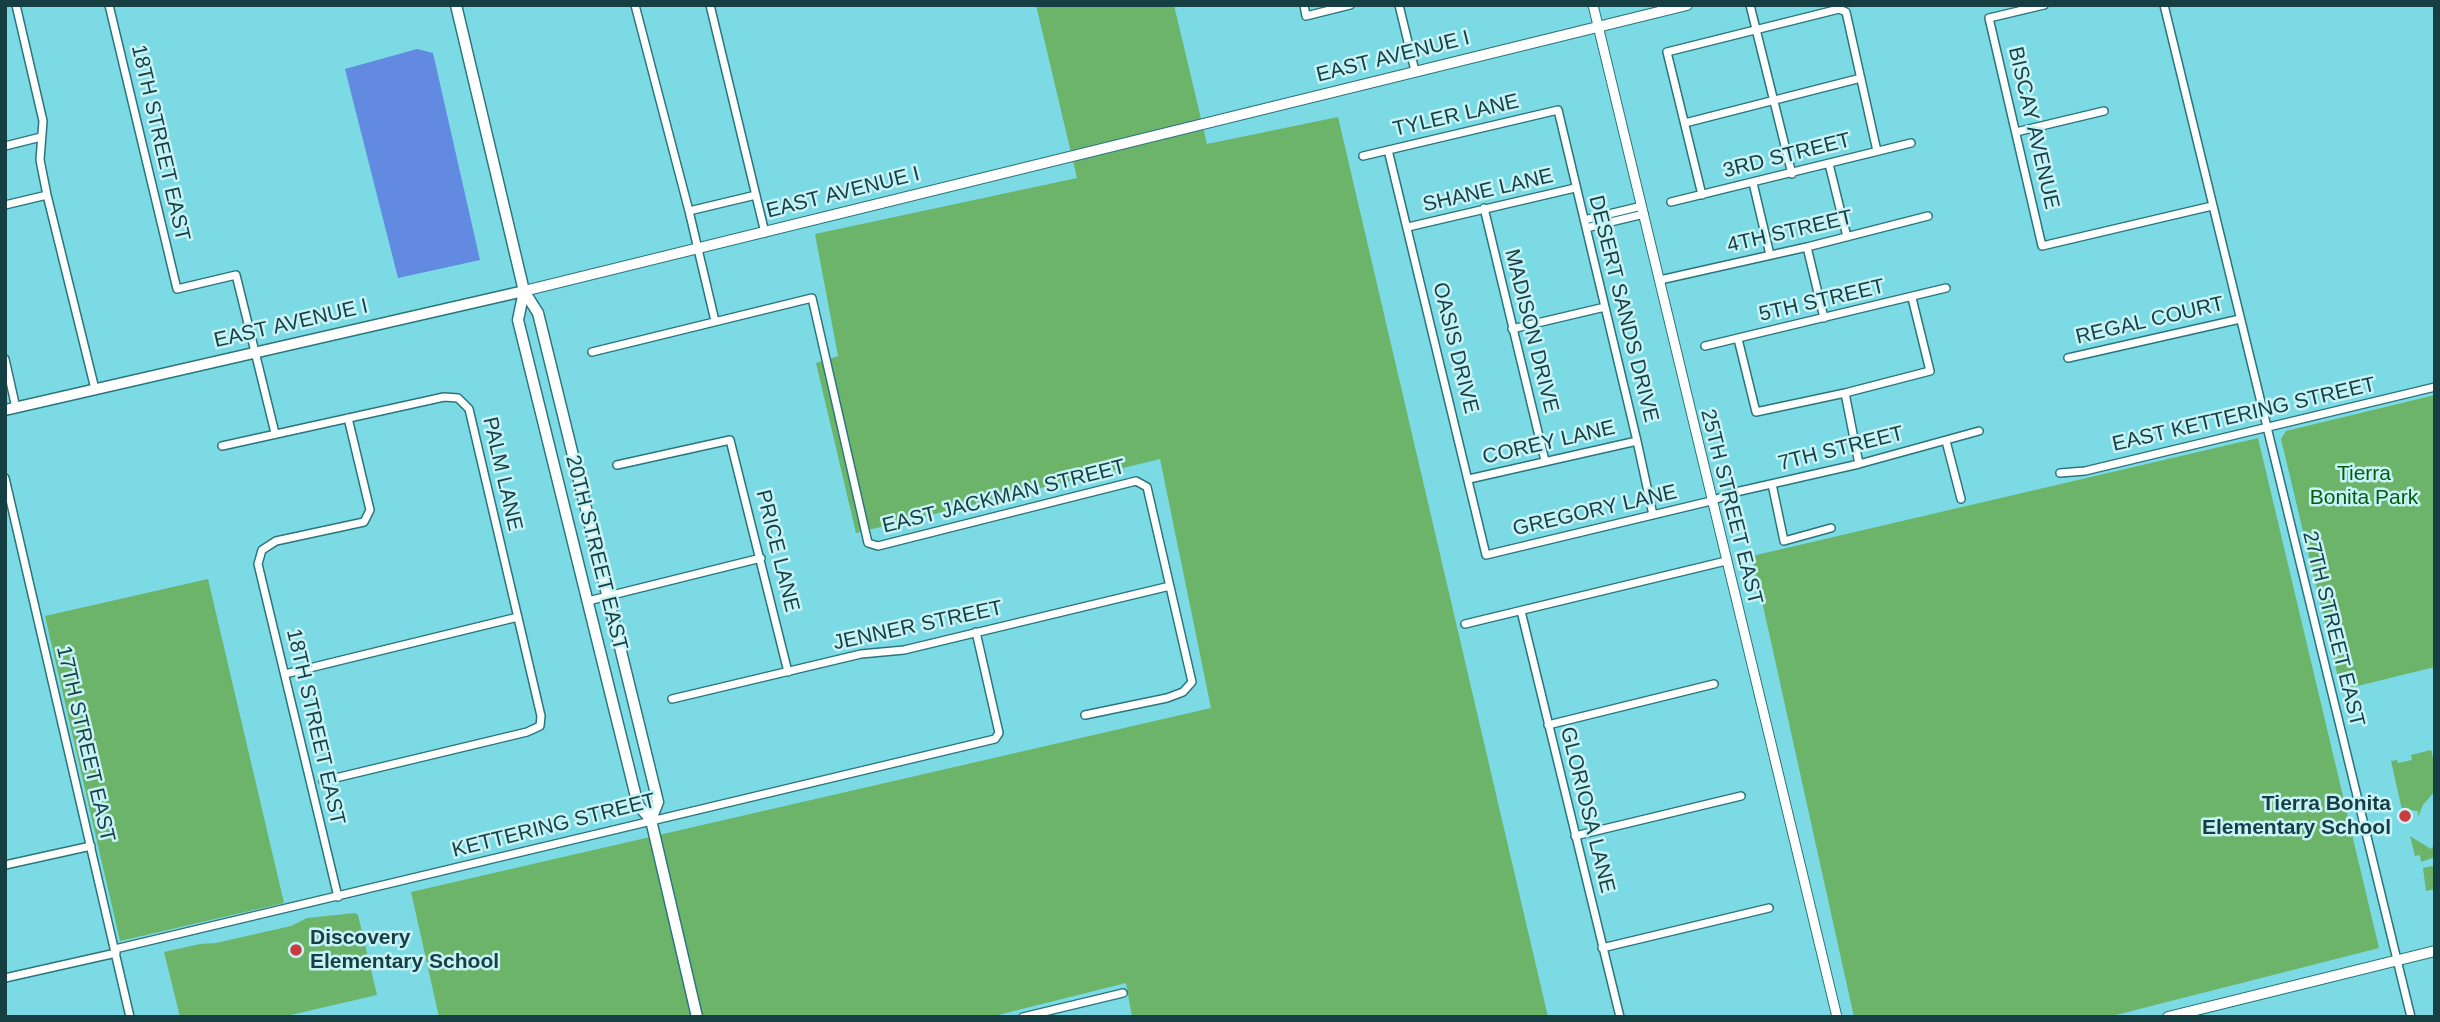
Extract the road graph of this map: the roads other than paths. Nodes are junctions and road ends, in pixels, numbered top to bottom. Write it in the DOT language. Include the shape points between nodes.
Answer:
graph roads {
  1 [pos="16,5"];
  2 [pos="109,5"];
  3 [pos="456,5"];
  4 [pos="635,5"];
  5 [pos="710,5"];
  6 [pos="1304,5"];
  7 [pos="1350,5"];
  8 [pos="1399,5"];
  9 [pos="1592,5"];
  10 [pos="1687,5"];
  11 [pos="1750,5"];
  12 [pos="2044,5"];
  13 [pos="2164,5"];
  14 [pos="1597,26"];
  15 [pos="1756,32"];
  16 [pos="1416,71"];
  17 [pos="1861,78"];
  18 [pos="1774,102"];
  19 [pos="1558,110"];
  20 [pos="2104,111"];
  21 [pos="1685,122"];
  22 [pos="2016,132"];
  23 [pos="41,137"];
  24 [pos="1912,143"];
  25 [pos="5,146"];
  26 [pos="1388,150"];
  27 [pos="1878,151"];
  28 [pos="1363,156"];
  29 [pos="1829,164"];
  30 [pos="1792,174"];
  31 [pos="1753,183"];
  32 [pos="1575,188"];
  33 [pos="47,195"];
  34 [pos="756,195"];
  35 [pos="1702,195"];
  36 [pos="1671,202"];
  37 [pos="5,205"];
  38 [pos="2212,206"];
  39 [pos="1484,208"];
  40 [pos="1643,210"];
  41 [pos="689,211"];
  42 [pos="1928,216"];
  43 [pos="1585,224"];
  44 [pos="1408,227"];
  45 [pos="765,233"];
  46 [pos="1847,237"];
  47 [pos="1807,247"];
  48 [pos="697,248"];
  49 [pos="1770,255"];
  50 [pos="1660,279"];
  51 [pos="1946,288"];
  52 [pos="524,291"];
  53 [pos="1912,298"];
  54 [pos="1605,307"];
  55 [pos="1824,318"];
  56 [pos="2240,319"];
  57 [pos="715,321"];
  58 [pos="1512,329"];
  59 [pos="1738,339"];
  60 [pos="1705,346"];
  61 [pos="255,352"];
  62 [pos="592,352"];
  63 [pos="2068,358"];
  64 [pos="5,359"];
  65 [pos="2435,387"];
  66 [pos="95,389"];
  67 [pos="1845,393"];
  68 [pos="11,409"];
  69 [pos="348,418"];
  70 [pos="2266,429"];
  71 [pos="1979,431"];
  72 [pos="275,433"];
  73 [pos="1637,441"];
  74 [pos="1947,441"];
  75 [pos="222,446"];
  76 [pos="1545,461"];
  77 [pos="1859,464"];
  78 [pos="617,465"];
  79 [pos="2060,473"];
  80 [pos="5,478"];
  81 [pos="1469,480"];
  82 [pos="1772,484"];
  83 [pos="7,495"];
  84 [pos="1961,499"];
  85 [pos="1712,501"];
  86 [pos="1653,515"];
  87 [pos="1831,528"];
  88 [pos="1486,555"];
  89 [pos="761,558"];
  90 [pos="1726,561"];
  91 [pos="1170,586"];
  92 [pos="607,595"];
  93 [pos="588,601"];
  94 [pos="1521,611"];
  95 [pos="518,617"];
  96 [pos="1465,624"];
  97 [pos="976,632"];
  98 [pos="788,672"];
  99 [pos="285,674"];
  100 [pos="1714,684"];
  101 [pos="672,699"];
  102 [pos="1085,715"];
  103 [pos="1548,725"];
  104 [pos="323,781"];
  105 [pos="1741,796"];
  106 [pos="651,820"];
  107 [pos="1575,836"];
  108 [pos="91,846"];
  109 [pos="5,865"];
  110 [pos="338,897"];
  111 [pos="1769,908"];
  112 [pos="1602,948"];
  113 [pos="115,951"];
  114 [pos="2435,951"];
  115 [pos="2397,960"];
  116 [pos="5,978"];
  117 [pos="1123,993"];
  118 [pos="1059,1008"];
  119 [pos="2204,1012"];
  120 [pos="131,1017"];
  121 [pos="697,1017"];
  122 [pos="1023,1017"];
  123 [pos="1061,1017"];
  124 [pos="1620,1017"];
  125 [pos="1837,1017"];
  126 [pos="2168,1017"];
  127 [pos="2411,1017"];
  1 -- 23 [label="street" via="43,121"];
  2 -- 61 [label="street, 18TH STREET EAST" via="177,289 236,275"];
  3 -- 52 [label="main road, 20TH STREET EAST"];
  4 -- 41 [label="street"];
  5 -- 34 [label="street"];
  6 -- 7 [label="street" via="1306,16"];
  8 -- 16 [label="street"];
  9 -- 14 [label="street, 25TH STREET EAST"];
  10 -- 14 [label="main road, EAST AVENUE I"];
  11 -- 15 [label="street"];
  12 -- 22 [label="street, BISCAY AVENUE" via="1989,18"];
  13 -- 38 [label="street, 27TH STREET EAST"];
  14 -- 16 [label="main road, EAST AVENUE I"];
  14 -- 40 [label="street, 25TH STREET EAST"];
  15 -- 17 [label="street" via="1839,9 1846,12"];
  15 -- 18 [label="street"];
  15 -- 21 [label="street" via="1667,52"];
  16 -- 45 [label="main road, EAST AVENUE I"];
  17 -- 18 [label="street"];
  17 -- 27 [label="street"];
  18 -- 21 [label="street"];
  18 -- 30 [label="street"];
  19 -- 26 [label="street, TYLER LANE"];
  19 -- 32 [label="street, DESERT SANDS DRIVE"];
  20 -- 22 [label="street"];
  21 -- 35 [label="street"];
  22 -- 38 [label="street, BISCAY AVENUE" via="2042,246"];
  23 -- 25 [label="street"];
  23 -- 33 [label="street"];
  24 -- 27 [label="street, 3RD STREET"];
  26 -- 28 [label="street, TYLER LANE"];
  26 -- 44 [label="street, OASIS DRIVE"];
  27 -- 29 [label="street, 3RD STREET"];
  29 -- 30 [label="street, 3RD STREET"];
  29 -- 46 [label="street"];
  30 -- 31 [label="street, 3RD STREET"];
  31 -- 35 [label="street, 3RD STREET"];
  31 -- 49 [label="street"];
  32 -- 39 [label="street, SHANE LANE"];
  32 -- 43 [label="street, DESERT SANDS DRIVE"];
  33 -- 37 [label="street"];
  33 -- 66 [label="street"];
  34 -- 41 [label="street"];
  34 -- 45 [label="street"];
  35 -- 36 [label="street, 3RD STREET"];
  38 -- 56 [label="street, 27TH STREET EAST"];
  39 -- 44 [label="street, SHANE LANE"];
  39 -- 58 [label="street, MADISON DRIVE"];
  40 -- 43 [label="street"];
  40 -- 50 [label="street, 25TH STREET EAST"];
  41 -- 48 [label="street"];
  42 -- 46 [label="street, 4TH STREET"];
  43 -- 54 [label="street, DESERT SANDS DRIVE"];
  44 -- 81 [label="street, OASIS DRIVE"];
  45 -- 48 [label="main road, EAST AVENUE I"];
  46 -- 47 [label="street, 4TH STREET"];
  47 -- 49 [label="street, 4TH STREET"];
  47 -- 55 [label="street"];
  48 -- 52 [label="main road, EAST AVENUE I"];
  48 -- 57 [label="street"];
  49 -- 50 [label="street, 4TH STREET"];
  50 -- 85 [label="street, 25TH STREET EAST"];
  51 -- 53 [label="street, 5TH STREET"];
  52 -- 61 [label="main road, EAST AVENUE I"];
  52 -- 92 [label="main road, 20TH STREET EAST" via="538,313"];
  52 -- 93 [label="main road, 20TH STREET EAST" via="518,320"];
  53 -- 55 [label="street, 5TH STREET"];
  53 -- 67 [label="street" via="1930,371"];
  54 -- 58 [label="street"];
  54 -- 73 [label="street, DESERT SANDS DRIVE"];
  55 -- 59 [label="street, 5TH STREET"];
  56 -- 63 [label="street, REGAL COURT"];
  56 -- 70 [label="street, 27TH STREET EAST"];
  57 -- 62 [label="street"];
  57 -- 91 [label="street, EAST JACKMAN STREET" via="812,298 868,543 878,546 1136,481 1146,487"];
  58 -- 76 [label="street, MADISON DRIVE"];
  59 -- 60 [label="street, 5TH STREET"];
  59 -- 67 [label="street" via="1756,412"];
  61 -- 66 [label="main road, EAST AVENUE I"];
  61 -- 72 [label="street"];
  64 -- 68 [label="street"];
  65 -- 70 [label="street, EAST KETTERING STREET"];
  66 -- 68 [label="main road, EAST AVENUE I"];
  67 -- 77 [label="street"];
  69 -- 72 [label="street, PALM LANE"];
  69 -- 95 [label="street, PALM LANE" via="444,397 458,398 469,410"];
  69 -- 99 [label="street, 18TH STREET EAST" via="370,510 364,522 276,541 262,550 258,564"];
  70 -- 79 [label="street, EAST KETTERING STREET"];
  70 -- 115 [label="street, 27TH STREET EAST"];
  71 -- 74 [label="street, 7TH STREET"];
  72 -- 75 [label="street, PALM LANE"];
  73 -- 76 [label="street, COREY LANE"];
  73 -- 86 [label="street, DESERT SANDS DRIVE"];
  74 -- 77 [label="street, 7TH STREET"];
  74 -- 84 [label="street"];
  76 -- 81 [label="street, COREY LANE"];
  77 -- 82 [label="street, 7TH STREET"];
  78 -- 89 [label="street, PRICE LANE" via="730,439"];
  80 -- 83 [label="street, 17TH STREET EAST"];
  81 -- 88 [label="street, OASIS DRIVE"];
  82 -- 85 [label="street, 7TH STREET"];
  82 -- 87 [label="street" via="1784,541"];
  83 -- 108 [label="street, 17TH STREET EAST"];
  85 -- 86 [label="street, GREGORY LANE"];
  85 -- 90 [label="street, 25TH STREET EAST"];
  86 -- 88 [label="street, GREGORY LANE"];
  89 -- 92 [label="street"];
  89 -- 98 [label="street, PRICE LANE"];
  90 -- 94 [label="street"];
  90 -- 125 [label="street, 25TH STREET EAST"];
  91 -- 97 [label="street, JENNER STREET"];
  91 -- 102 [label="street" via="1192,682 1184,692 1167,698"];
  92 -- 93 [label="street"];
  92 -- 106 [label="main road, 20TH STREET EAST" via="658,802"];
  93 -- 106 [label="main road, 20TH STREET EAST" via="638,805"];
  94 -- 96 [label="street"];
  94 -- 103 [label="street, GLORIOSA LANE"];
  95 -- 99 [label="street"];
  95 -- 104 [label="street, PALM LANE" via="540,726"];
  97 -- 98 [label="street, JENNER STREET"];
  97 -- 106 [label="street, KETTERING STREET" via="999,733 995,739"];
  98 -- 101 [label="street, JENNER STREET"];
  99 -- 110 [label="street, 18TH STREET EAST"];
  100 -- 103 [label="street"];
  103 -- 107 [label="street, GLORIOSA LANE"];
  105 -- 107 [label="street"];
  106 -- 110 [label="street, KETTERING STREET"];
  106 -- 121 [label="main road, 20TH STREET EAST"];
  107 -- 112 [label="street, GLORIOSA LANE"];
  108 -- 109 [label="street"];
  108 -- 113 [label="street, 17TH STREET EAST"];
  110 -- 113 [label="street, KETTERING STREET"];
  111 -- 112 [label="street"];
  112 -- 124 [label="street, GLORIOSA LANE"];
  113 -- 116 [label="street"];
  113 -- 120 [label="street, 17TH STREET EAST"];
  114 -- 115 [label="main road"];
  115 -- 119 [label="main road"];
  115 -- 127 [label="street, 27TH STREET EAST"];
  117 -- 118 [label="street"];
  118 -- 122 [label="street"];
  118 -- 123 [label="street"];
  119 -- 126 [label="main road"];
}
